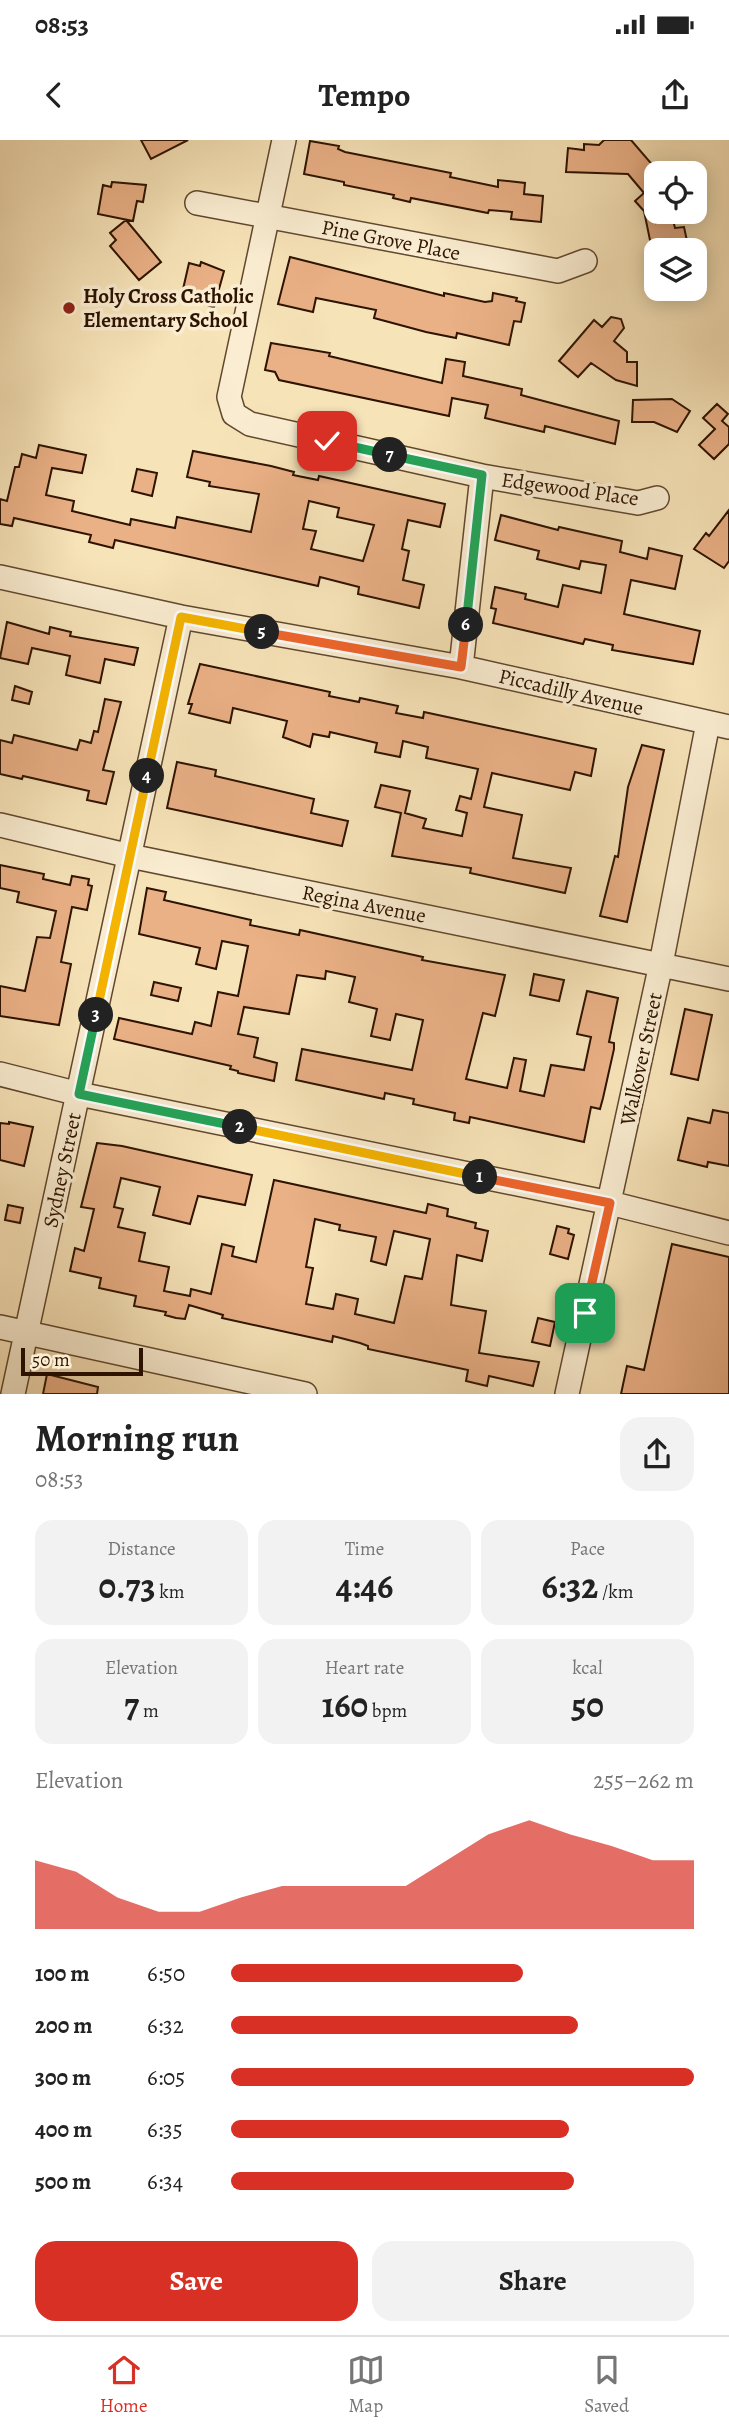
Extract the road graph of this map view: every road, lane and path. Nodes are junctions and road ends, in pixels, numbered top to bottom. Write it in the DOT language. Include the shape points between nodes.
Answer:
graph roads {
  1 [pos="284,140"];
  2 [pos="197,203"];
  3 [pos="265,217"];
  4 [pos="585,261"];
  5 [pos="482,475"];
  6 [pos="657,498"];
  7 [pos="0,578"];
  8 [pos="181,617"];
  9 [pos="461,667"];
  10 [pos="719,725"];
  11 [pos="0,825"];
  12 [pos="130,856"];
  13 [pos="661,964"];
  14 [pos="729,979"];
  15 [pos="0,1074"];
  16 [pos="79,1094"];
  17 [pos="610,1203"];
  18 [pos="729,1233"];
  19 [pos="0,1327"];
  20 [pos="26,1334"];
  21 [pos="13,1394"];
  22 [pos="305,1394"];
  23 [pos="567,1394"];
  1 -- 3 [label="street, Edgewood Place"];
  2 -- 3 [label="street, Pine Grove Place"];
  3 -- 4 [label="street, Pine Grove Place" via="558,271"];
  3 -- 5 [label="street, Edgewood Place" via="229,397 234,414 250,424"];
  5 -- 6 [label="street, Edgewood Place" via="638,503"];
  5 -- 9 [label="street"];
  7 -- 8 [label="street, Piccadilly Avenue"];
  8 -- 9 [label="street, Piccadilly Avenue"];
  8 -- 12 [label="street, Sydney Street"];
  9 -- 10 [label="street, Piccadilly Avenue"];
  10 -- 13 [label="street, Walkover Street"];
  11 -- 12 [label="street, Regina Avenue"];
  12 -- 13 [label="street, Regina Avenue"];
  12 -- 16 [label="street, Sydney Street"];
  13 -- 14 [label="street, Regina Avenue"];
  13 -- 17 [label="street, Walkover Street"];
  15 -- 16 [label="street"];
  16 -- 17 [label="street"];
  16 -- 20 [label="street, Sydney Street"];
  17 -- 18 [label="street"];
  17 -- 23 [label="street, Walkover Street"];
  19 -- 20 [label="street"];
  20 -- 21 [label="street, Sydney Street"];
  20 -- 22 [label="street"];
}
